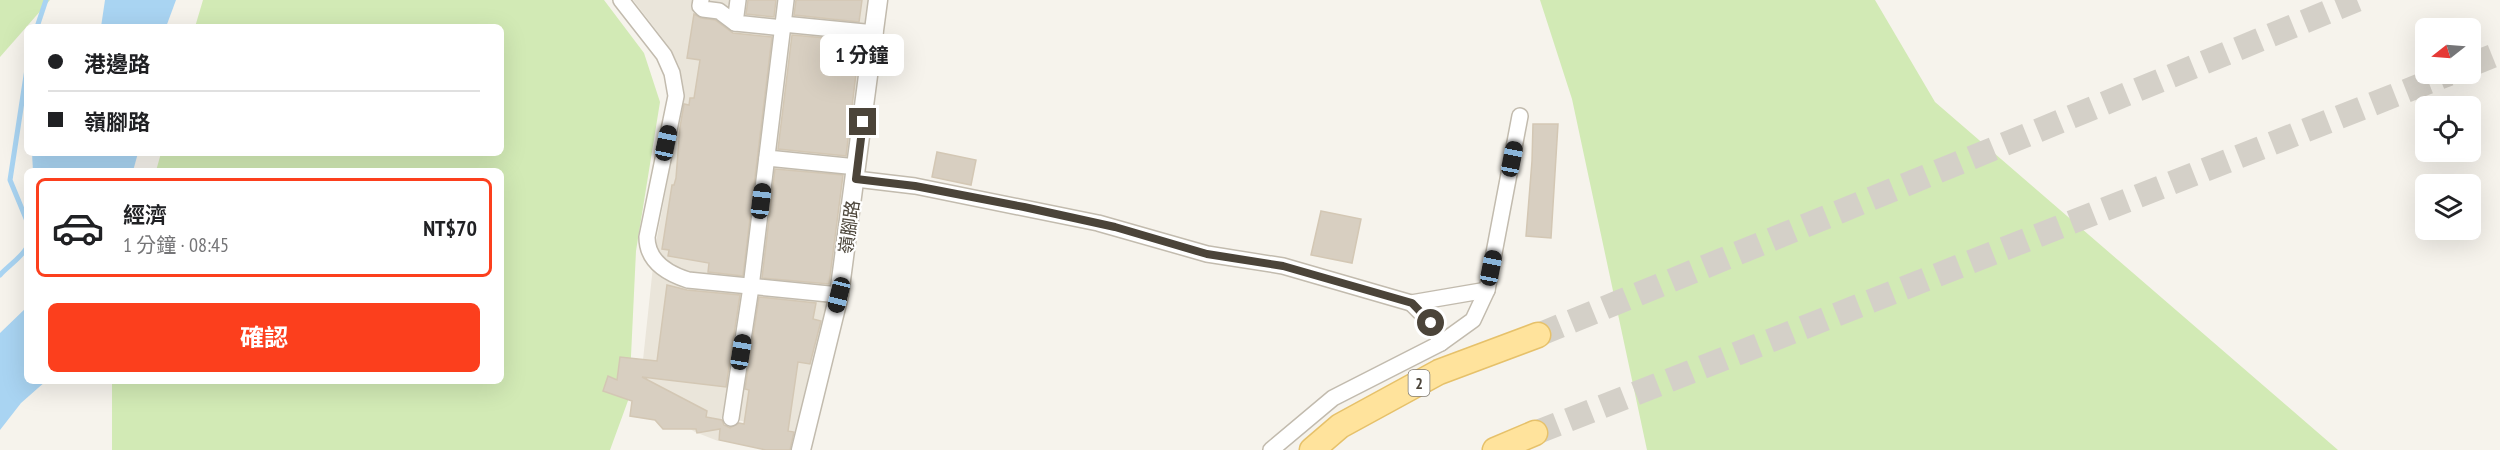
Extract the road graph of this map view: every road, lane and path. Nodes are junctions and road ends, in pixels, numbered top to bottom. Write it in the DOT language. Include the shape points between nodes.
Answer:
graph roads {
  1 [pos="621,0"];
  2 [pos="701,0"];
  3 [pos="738,0"];
  4 [pos="786,0"];
  5 [pos="878,0"];
  6 [pos="735,23"];
  7 [pos="783,26"];
  8 [pos="874,33"];
  9 [pos="1520,116"];
  10 [pos="767,158"];
  11 [pos="857,173"];
  12 [pos="751,287"];
  13 [pos="1487,290"];
  14 [pos="839,295"];
  15 [pos="1412,303"];
  16 [pos="1538,335"];
  17 [pos="1441,343"];
  18 [pos="731,418"];
  19 [pos="1535,433"];
  20 [pos="1314,448"];
  21 [pos="801,450"];
  22 [pos="1271,450"];
  23 [pos="1495,450"];
  1 -- 12 [label="street" via="664,55 676,96 647,237 651,256 665,270 688,280"];
  2 -- 6 [label="street" via="703,9 719,11"];
  3 -- 6 [label="street"];
  4 -- 7 [label="street"];
  5 -- 8 [label="street, 嶺腳路"];
  6 -- 7 [label="street"];
  7 -- 8 [label="street"];
  7 -- 10 [label="street"];
  8 -- 11 [label="street, 嶺腳路"];
  9 -- 13 [label="street"];
  10 -- 11 [label="street"];
  10 -- 12 [label="street"];
  11 -- 14 [label="street, 嶺腳路"];
  11 -- 15 [label="street" via="1098,223 1207,254 1283,266"];
  12 -- 14 [label="street"];
  12 -- 18 [label="street"];
  13 -- 15 [label="street"];
  13 -- 17 [label="street" via="1473,320"];
  14 -- 21 [label="street, 嶺腳路"];
  15 -- 17 [label="street" via="1431,323"];
  16 -- 20 [label="main road, 2" via="1439,372 1340,426"];
  17 -- 22 [label="street" via="1333,398"];
  19 -- 23 [label="main road"];
}
